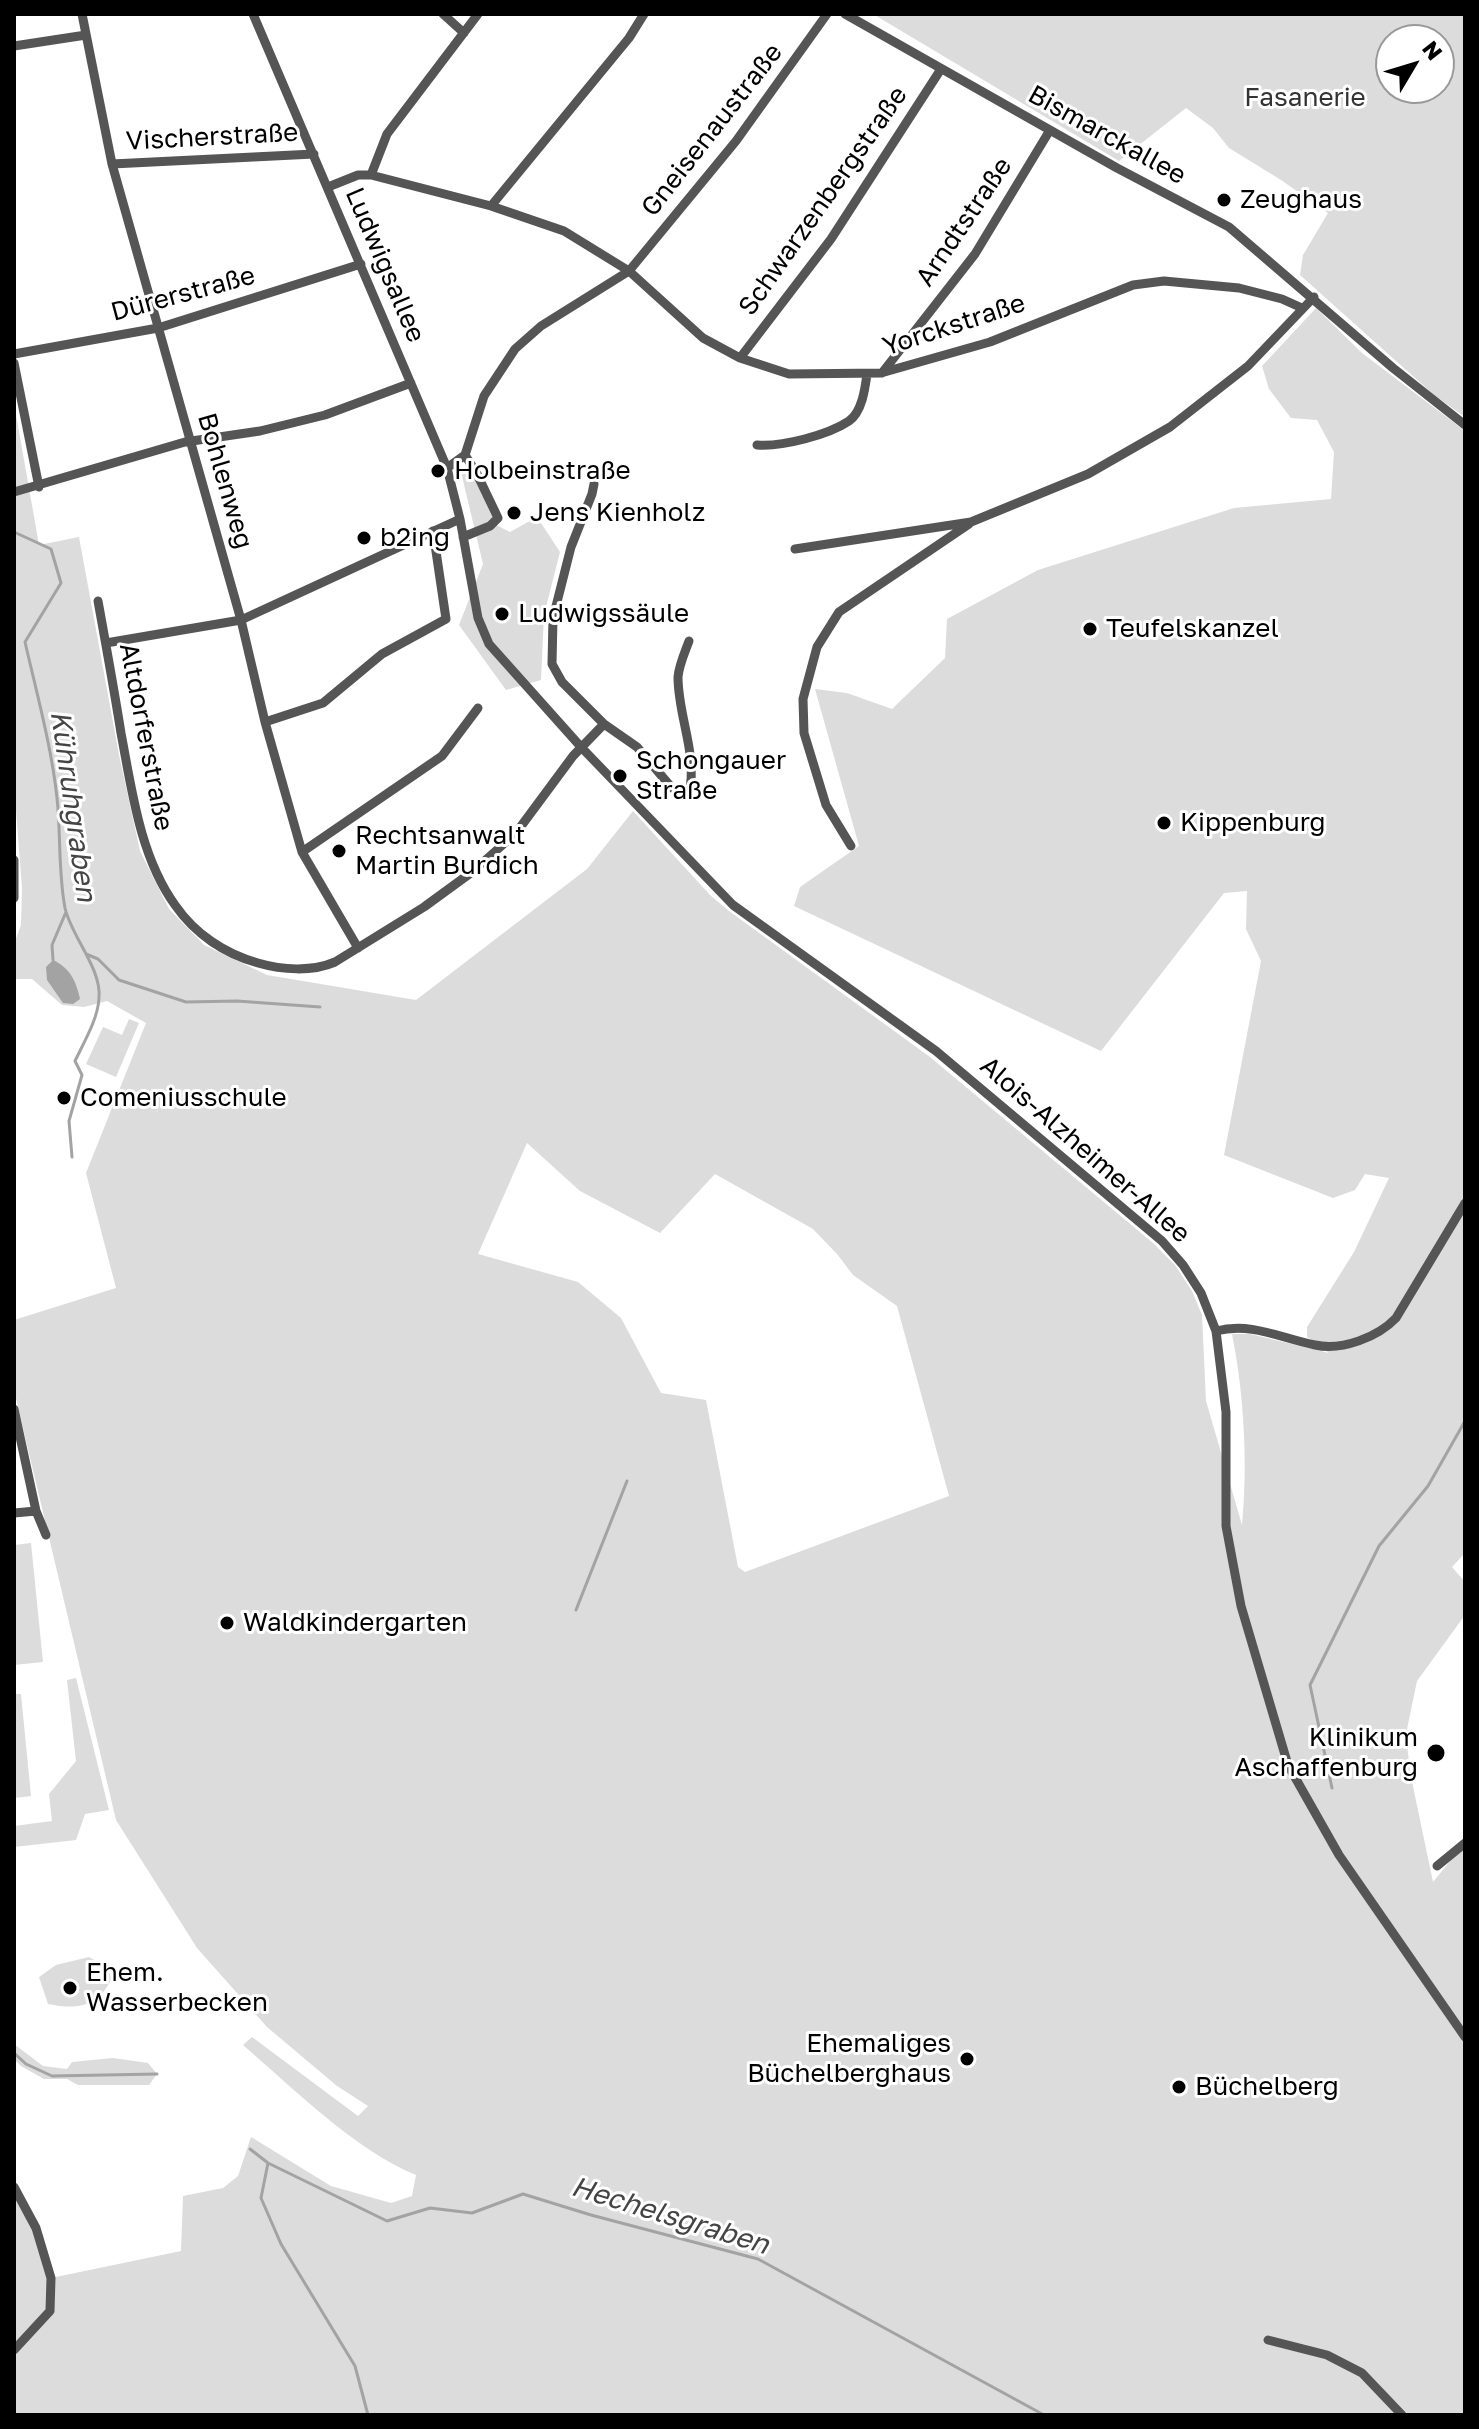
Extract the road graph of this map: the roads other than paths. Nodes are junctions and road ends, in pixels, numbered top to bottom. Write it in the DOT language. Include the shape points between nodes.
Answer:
graph roads {
  1 [pos="82,14"];
  2 [pos="253,14"];
  3 [pos="443,14"];
  4 [pos="478,14"];
  5 [pos="644,14"];
  6 [pos="827,14"];
  7 [pos="845,14"];
  8 [pos="464,33"];
  9 [pos="86,35"];
  10 [pos="14,46"];
  11 [pos="941,69"];
  12 [pos="1050,130"];
  13 [pos="314,154"];
  14 [pos="112,164"];
  15 [pos="371,175"];
  16 [pos="328,187"];
  17 [pos="491,206"];
  18 [pos="361,264"];
  19 [pos="629,271"];
  20 [pos="1314,297"];
  21 [pos="1302,308"];
  22 [pos="158,328"];
  23 [pos="14,354"];
  24 [pos="740,358"];
  25 [pos="14,363"];
  26 [pos="881,373"];
  27 [pos="867,374"];
  28 [pos="411,383"];
  29 [pos="1465,425"];
  30 [pos="191,441"];
  31 [pos="757,445"];
  32 [pos="465,455"];
  33 [pos="447,468"];
  34 [pos="594,484"];
  35 [pos="39,487"];
  36 [pos="14,492"];
  37 [pos="460,519"];
  38 [pos="971,522"];
  39 [pos="433,531"];
  40 [pos="463,537"];
  41 [pos="795,549"];
  42 [pos="98,601"];
  43 [pos="241,620"];
  44 [pos="689,641"];
  45 [pos="106,643"];
  46 [pos="478,708"];
  47 [pos="265,722"];
  48 [pos="604,724"];
  49 [pos="581,747"];
  50 [pos="851,846"];
  51 [pos="302,852"];
  52 [pos="14,860"];
  53 [pos="14,898"];
  54 [pos="358,948"];
  55 [pos="1465,1203"];
  56 [pos="1216,1331"];
  57 [pos="15,1415"];
  58 [pos="36,1511"];
  59 [pos="14,1513"];
  60 [pos="46,1535"];
  61 [pos="1465,1843"];
  62 [pos="1437,1866"];
  63 [pos="1465,2037"];
  64 [pos="14,2187"];
  65 [pos="1268,2340"];
  66 [pos="14,2350"];
  67 [pos="1402,2415"];
  1 -- 9 [label="street, Bohlenweg"];
  2 -- 13 [label="street, Ludwigsallee"];
  3 -- 8 [label="street"];
  4 -- 8 [label="street"];
  5 -- 17 [label="street"];
  6 -- 19 [label="street, Gneisenaustraße" via="736,141"];
  7 -- 11 [label="street, Bismarckallee"];
  8 -- 15 [label="street" via="387,134"];
  9 -- 10 [label="street"];
  9 -- 14 [label="street, Bohlenweg"];
  11 -- 12 [label="street, Bismarckallee"];
  11 -- 24 [label="street, Schwarzenbergstraße" via="831,239"];
  12 -- 20 [label="street, Bismarckallee" via="1229,227"];
  12 -- 26 [label="street, Arndtstraße" via="975,254"];
  13 -- 14 [label="street, Vischerstraße"];
  13 -- 16 [label="street, Ludwigsallee"];
  14 -- 22 [label="street, Bohlenweg"];
  15 -- 16 [label="street, Yorckstraße"];
  15 -- 17 [label="street, Yorckstraße"];
  16 -- 18 [label="street, Ludwigsallee"];
  17 -- 19 [label="street, Yorckstraße" via="564,231"];
  18 -- 22 [label="street, Dürerstraße"];
  18 -- 28 [label="street, Ludwigsallee"];
  19 -- 24 [label="street, Yorckstraße" via="703,338"];
  19 -- 32 [label="street, Gneisenaustraße" via="541,326 515,349 484,396"];
  20 -- 21 [label="street"];
  20 -- 29 [label="street, Bismarckallee"];
  21 -- 26 [label="street, Yorckstraße" via="1239,288 1164,281 1133,285 990,342"];
  21 -- 38 [label="street" via="1248,366 1170,427 1088,474"];
  22 -- 23 [label="street, Dürerstraße"];
  22 -- 30 [label="street, Bohlenweg"];
  24 -- 27 [label="street, Yorckstraße" via="789,374"];
  25 -- 35 [label="street"];
  26 -- 27 [label="street, Yorckstraße"];
  27 -- 31 [label="street" via="864,395 851,420 810,438"];
  28 -- 30 [label="street" via="325,415"];
  28 -- 33 [label="street, Ludwigsallee"];
  30 -- 35 [label="street"];
  30 -- 43 [label="street, Bohlenweg"];
  32 -- 33 [label="street"];
  32 -- 40 [label="street" via="498,518"];
  33 -- 37 [label="street, Ludwigsallee"];
  34 -- 48 [label="street" via="553,618 552,664 562,682"];
  35 -- 36 [label="street"];
  37 -- 39 [label="street"];
  37 -- 40 [label="street, Ludwigsallee"];
  38 -- 41 [label="street"];
  38 -- 50 [label="street" via="839,612 817,647 803,699 804,733 826,805"];
  39 -- 43 [label="street"];
  39 -- 47 [label="street" via="446,619 382,654 323,703"];
  40 -- 49 [label="street, Ludwigsallee" via="478,618 489,644"];
  42 -- 45 [label="street, Altdorferstraße"];
  43 -- 45 [label="street"];
  43 -- 47 [label="street, Bohlenweg"];
  44 -- 48 [label="street" via="678,673 692,758 689,794 672,788 637,747"];
  45 -- 54 [label="street, Altdorferstraße" via="144,844 174,905 220,948 278,969 323,967"];
  46 -- 51 [label="street" via="442,756"];
  47 -- 51 [label="street, Bohlenweg"];
  48 -- 49 [label="street, Altdorferstraße"];
  49 -- 54 [label="street, Altdorferstraße" via="516,833 424,907"];
  49 -- 56 [label="street, Alois-Alzheimer-Allee" via="733,905 936,1051 1162,1241 1201,1293"];
  51 -- 54 [label="street, Bohlenweg"];
  52 -- 53 [label="street"];
  55 -- 56 [label="street" via="1396,1318 1373,1336 1326,1347 1252,1327"];
  56 -- 63 [label="street, Alois-Alzheimer-Allee" via="1226,1412 1226,1526 1241,1606 1288,1765 1339,1855"];
  57 -- 58 [label="street"];
  58 -- 59 [label="street"];
  58 -- 60 [label="street"];
  61 -- 62 [label="street"];
  64 -- 66 [label="street" via="36,2228 51,2278 50,2311"];
  65 -- 67 [label="street" via="1327,2355 1362,2373"];
}
